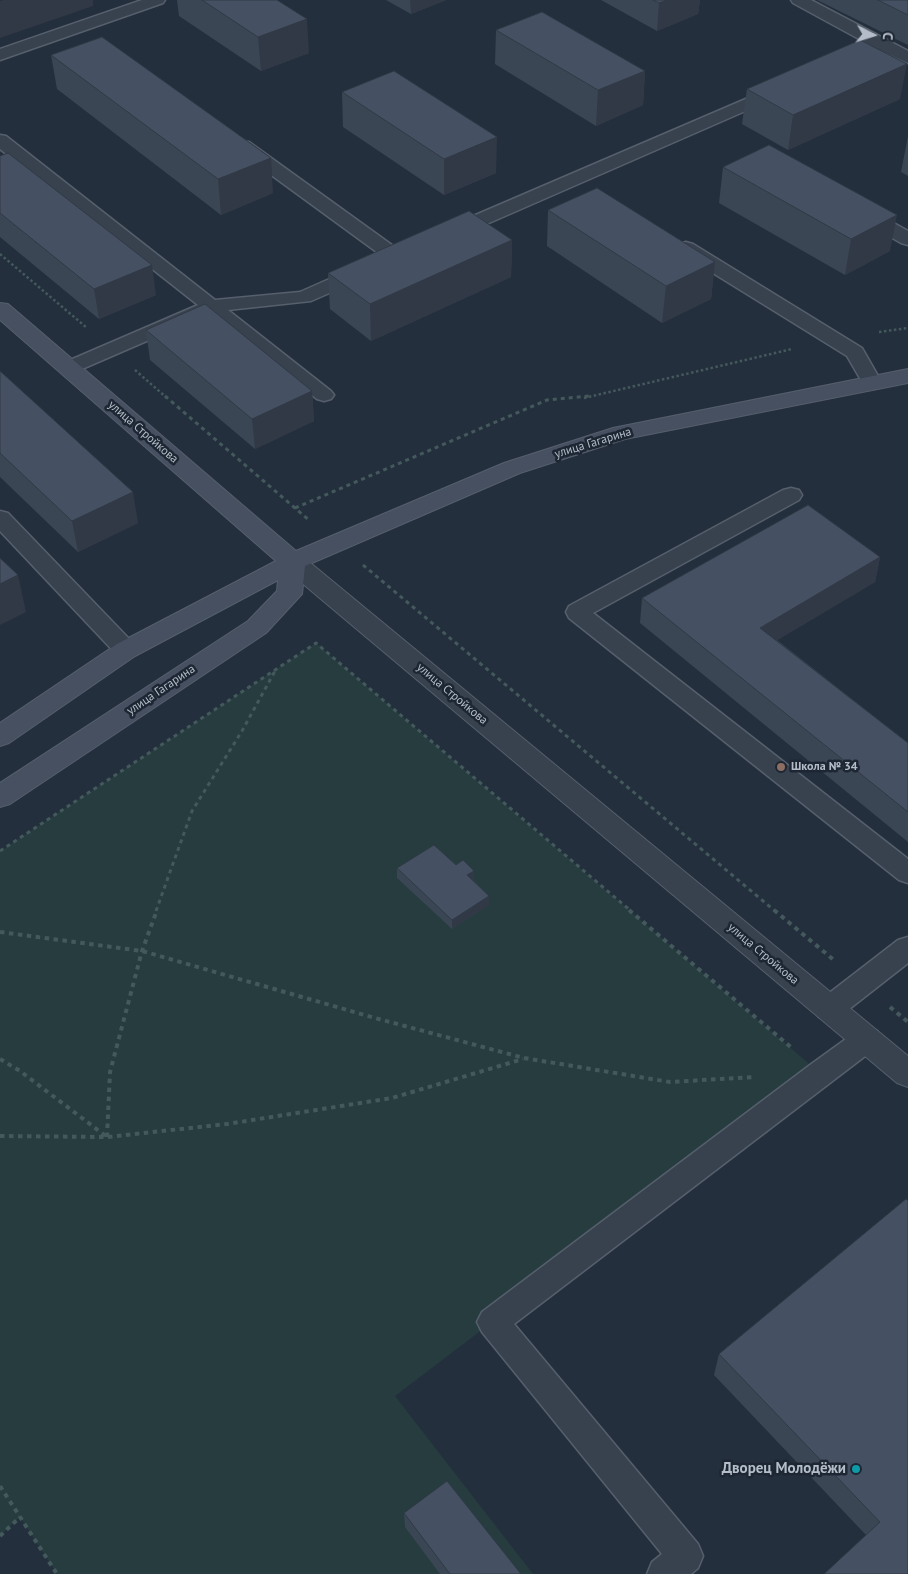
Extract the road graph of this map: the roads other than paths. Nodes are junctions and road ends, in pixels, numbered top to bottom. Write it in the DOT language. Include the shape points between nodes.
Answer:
graph roads {
  1 [pos="157,0"];
  2 [pos="799,0"];
  3 [pos="136,3"];
  4 [pos="883,45"];
  5 [pos="0,55"];
  6 [pos="908,58"];
  7 [pos="828,68"];
  8 [pos="791,84"];
  9 [pos="228,135"];
  10 [pos="0,140"];
  11 [pos="572,179"];
  12 [pos="589,190"];
  13 [pos="848,205"];
  14 [pos="908,239"];
  15 [pos="431,241"];
  16 [pos="674,241"];
  17 [pos="414,249"];
  18 [pos="396,256"];
  19 [pos="212,306"];
  20 [pos="0,309"];
  21 [pos="68,368"];
  22 [pos="908,376"];
  23 [pos="872,383"];
  24 [pos="324,395"];
  25 [pos="791,495"];
  26 [pos="1,521"];
  27 [pos="294,562"];
  28 [pos="126,650"];
  29 [pos="0,736"];
  30 [pos="0,797"];
  31 [pos="908,873"];
  32 [pos="908,948"];
  33 [pos="829,1009"];
  34 [pos="867,1039"];
  35 [pos="908,1074"];
  36 [pos="664,1574"];
  1 -- 3 [label="lane"];
  2 -- 4 [label="lane"];
  3 -- 5 [label="lane"];
  4 -- 6 [label="lane"];
  4 -- 7 [label="lane"];
  8 -- 11 [label="lane"];
  9 -- 18 [label="lane"];
  10 -- 19 [label="lane" via="16,161"];
  11 -- 12 [label="lane"];
  11 -- 15 [label="lane"];
  13 -- 14 [label="lane"];
  16 -- 23 [label="lane" via="855,352"];
  17 -- 18 [label="lane"];
  18 -- 19 [label="lane" via="304,297"];
  19 -- 21 [label="lane"];
  19 -- 24 [label="lane"];
  20 -- 21 [label="street, улица Стройкова"];
  21 -- 27 [label="street, улица Стройкова"];
  22 -- 23 [label="street, улица Гагарина"];
  23 -- 27 [label="street, улица Гагарина" via="621,433 512,468"];
  25 -- 31 [label="lane" via="577,612"];
  26 -- 28 [label="lane"];
  27 -- 28 [label="street, улица Гагарина"];
  27 -- 30 [label="street, улица Гагарина" via="288,594 257,627"];
  27 -- 33 [label="street, улица Стройкова"];
  28 -- 29 [label="street, улица Гагарина"];
  32 -- 33 [label="lane"];
  33 -- 34 [label="street, улица Стройкова"];
  34 -- 35 [label="street, улица Стройкова"];
  34 -- 36 [label="lane" via="493,1322 686,1556"];
}
